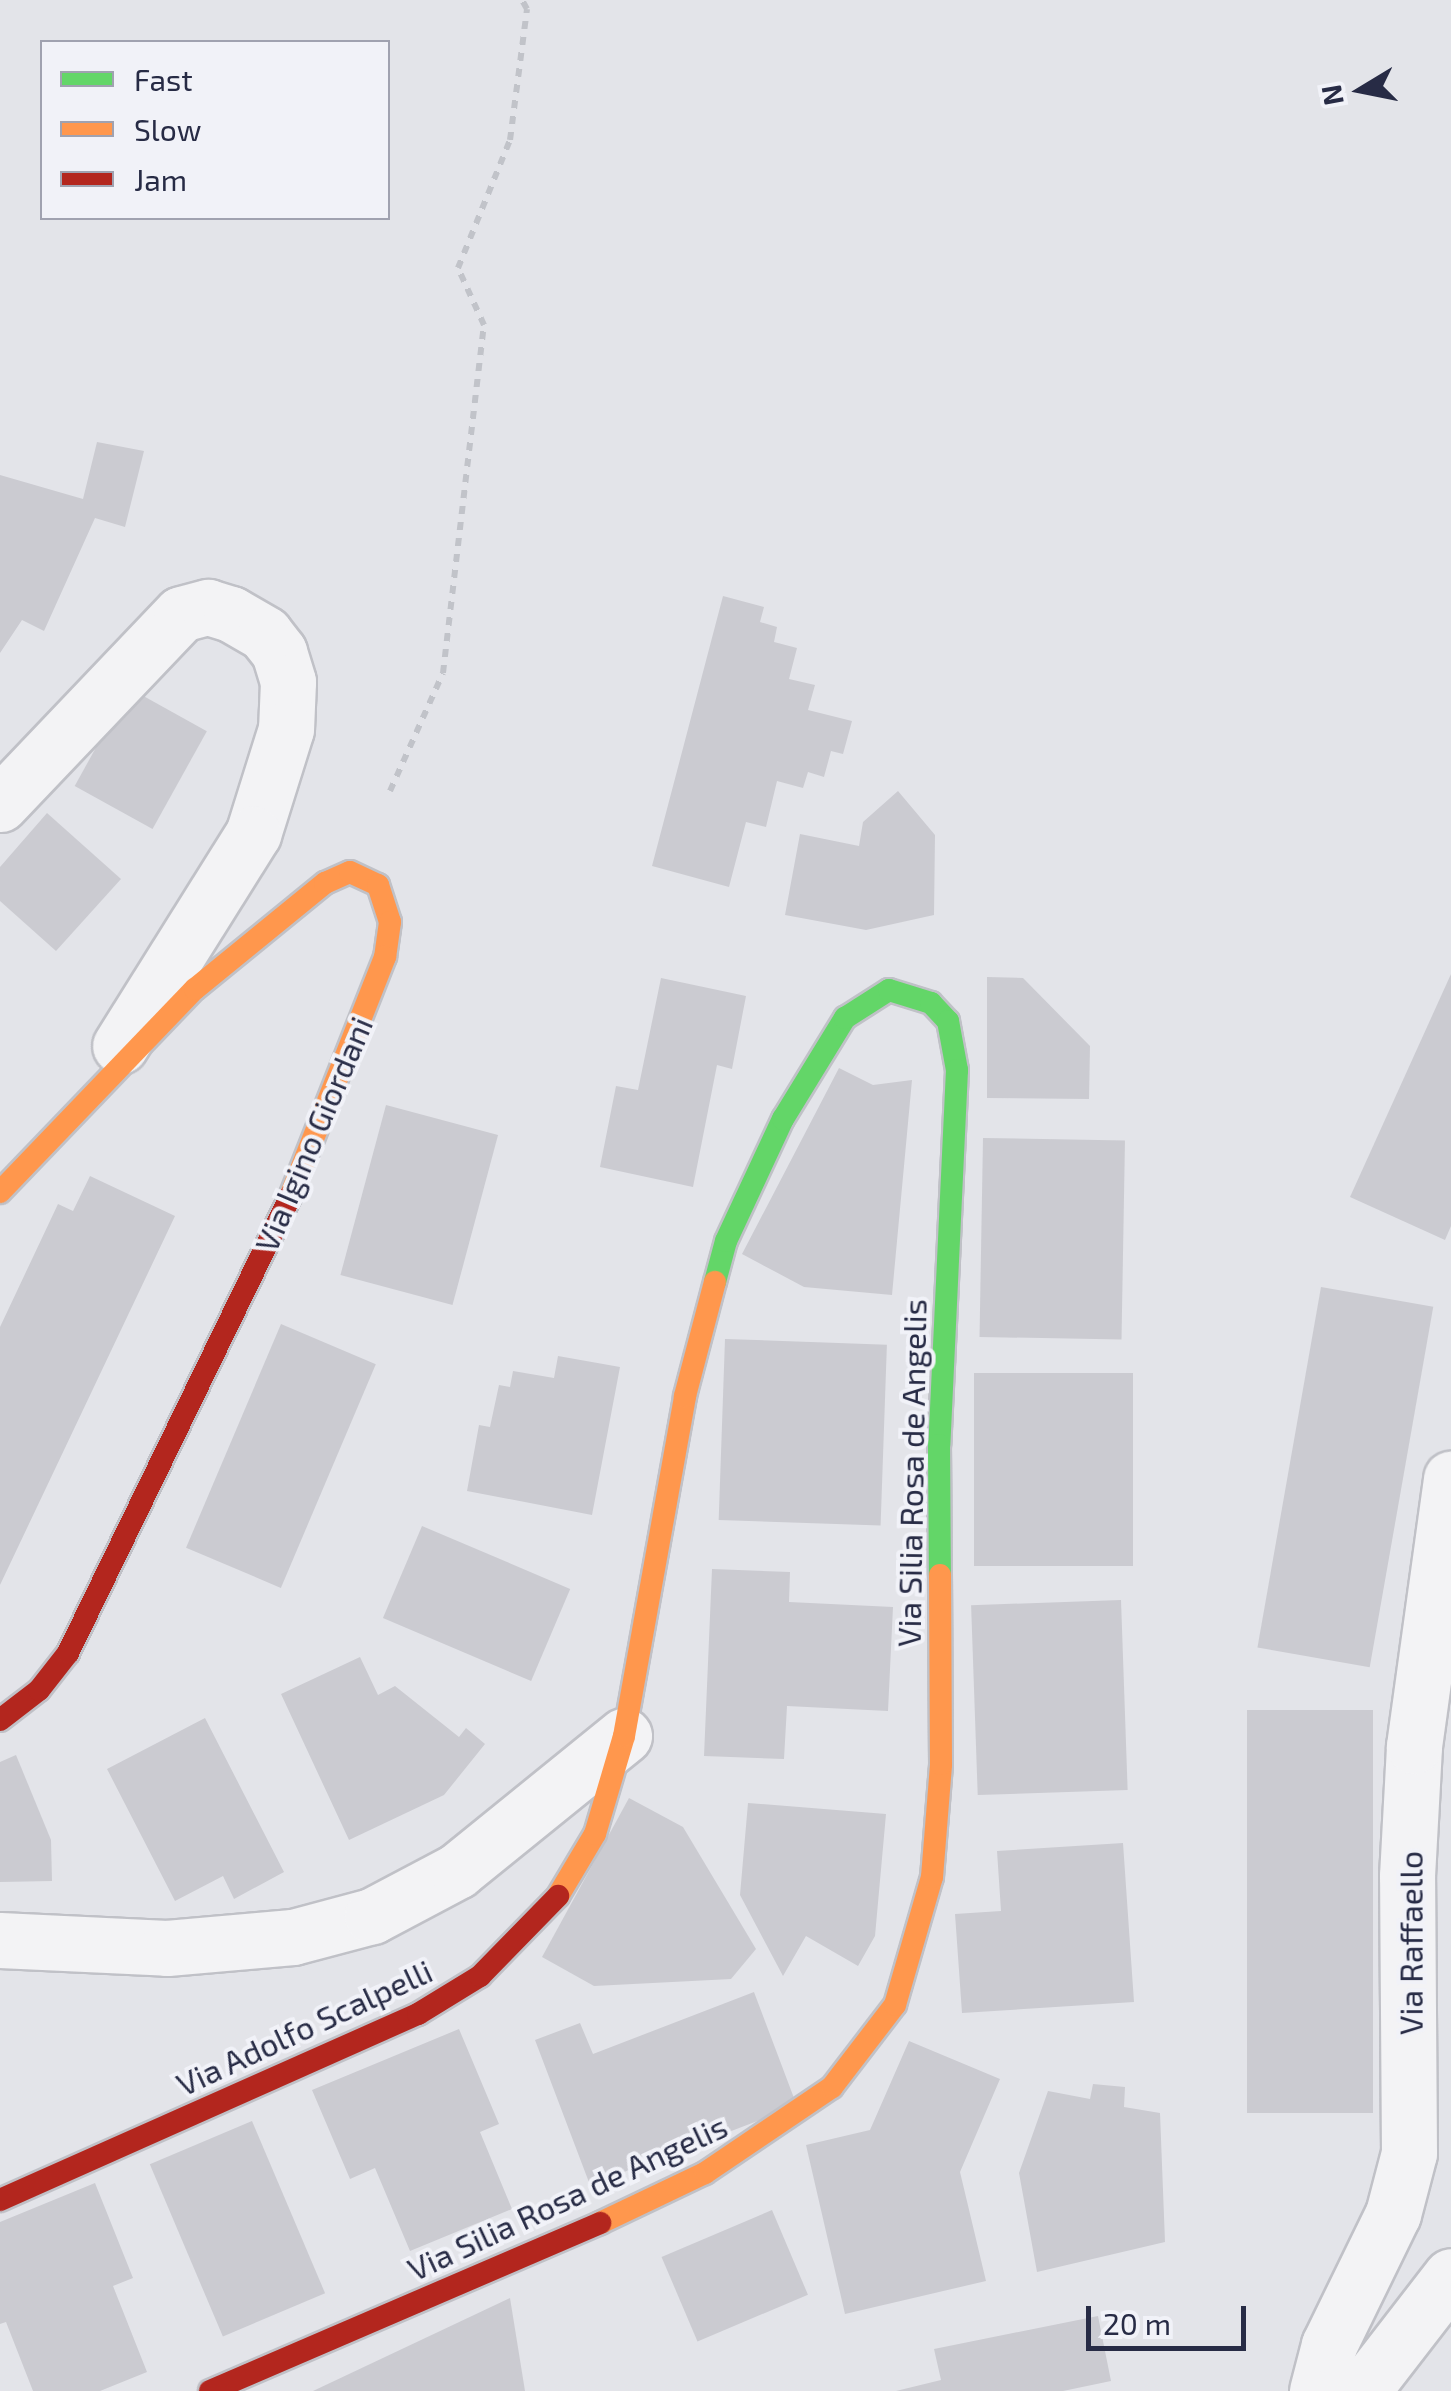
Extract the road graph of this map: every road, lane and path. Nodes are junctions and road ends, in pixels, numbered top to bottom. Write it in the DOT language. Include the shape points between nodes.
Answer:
graph roads {
  1 [pos="522,0"];
  2 [pos="390,791"];
  3 [pos="0,804"];
  4 [pos="73,1117"];
  5 [pos="0,1192"];
  6 [pos="1451,1479"];
  7 [pos="0,1720"];
  8 [pos="624,1736"];
  9 [pos="0,1940"];
  10 [pos="0,2200"];
  11 [pos="1451,2276"];
  12 [pos="210,2391"];
  13 [pos="1316,2391"];
  14 [pos="1362,2391"];
  1 -- 2 [label="path" via="527,9 510,140 458,268 484,324 443,673"];
  3 -- 4 [label="street, Via Igino Giordani" via="181,614 208,606 230,614 265,634 279,652 288,682 286,729 253,834 227,885"];
  4 -- 5 [label="street, Via Igino Giordani"];
  4 -- 7 [label="street, Via Igino Giordani" via="195,989 325,884 350,872 378,885 390,922 385,957 278,1223 68,1653 39,1690"];
  6 -- 13 [label="street, Via Raffaello" via="1414,1746 1407,1876 1409,2153 1394,2214 1330,2344"];
  8 -- 9 [label="street" via="475,1858 420,1896 372,1916 292,1937 167,1948"];
  8 -- 10 [label="street, Via Adolfo Scalpelli" via="595,1834 570,1884 480,1976 374,2036"];
  8 -- 12 [label="street, Via Silia Rosa de Angelis" via="685,1396 726,1241 783,1119 846,1018 876,994 918,996 948,1021 957,1070 939,1445 941,1764 932,1877 914,1958 894,2005 832,2088 705,2173 526,2258"];
  11 -- 14 [label="street"];
}
